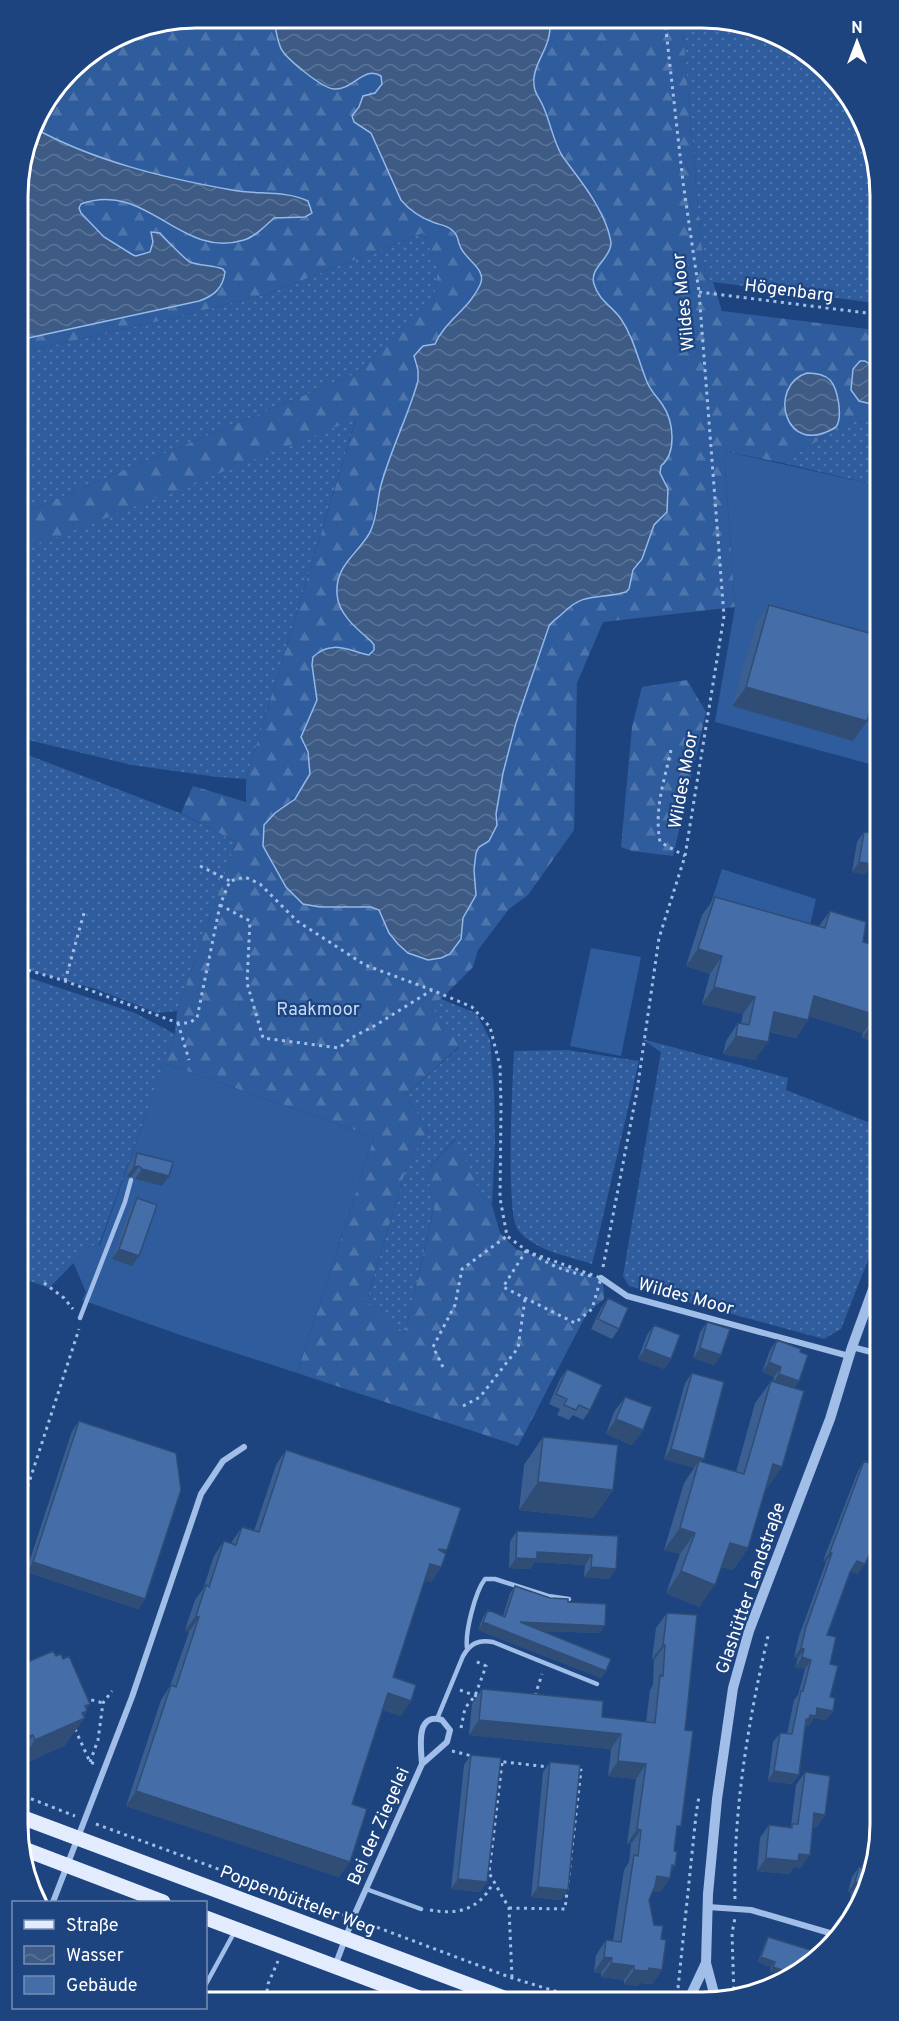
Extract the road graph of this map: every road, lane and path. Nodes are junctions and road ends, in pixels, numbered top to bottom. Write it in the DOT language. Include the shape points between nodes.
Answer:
graph roads {
  1 [pos="666,28"];
  2 [pos="699,292"];
  3 [pos="870,313"];
  4 [pos="671,750"];
  5 [pos="685,856"];
  6 [pos="200,866"];
  7 [pos="230,881"];
  8 [pos="220,905"];
  9 [pos="84,914"];
  10 [pos="29,970"];
  11 [pos="65,981"];
  12 [pos="432,990"];
  13 [pos="178,1023"];
  14 [pos="189,1059"];
  15 [pos="131,1180"];
  16 [pos="507,1236"];
  17 [pos="526,1251"];
  18 [pos="601,1278"];
  19 [pos="44,1283"];
  20 [pos="870,1297"];
  21 [pos="525,1299"];
  22 [pos="80,1318"];
  23 [pos="850,1352"];
  24 [pos="870,1353"];
  25 [pos="443,1367"];
  26 [pos="463,1406"];
  27 [pos="244,1447"];
  28 [pos="28,1485"];
  29 [pos="569,1599"];
  30 [pos="768,1636"];
  31 [pos="468,1648"];
  32 [pos="463,1656"];
  33 [pos="546,1664"];
  34 [pos="597,1684"];
  35 [pos="450,1686"];
  36 [pos="112,1691"];
  37 [pos="475,1696"];
  38 [pos="79,1697"];
  39 [pos="485,1697"];
  40 [pos="103,1703"];
  41 [pos="532,1703"];
  42 [pos="436,1719"];
  43 [pos="71,1721"];
  44 [pos="450,1733"];
  45 [pos="442,1748"];
  46 [pos="479,1758"];
  47 [pos="490,1760"];
  48 [pos="90,1762"];
  49 [pos="502,1763"];
  50 [pos="422,1764"];
  51 [pos="559,1768"];
  52 [pos="106,1769"];
  53 [pos="570,1769"];
  54 [pos="699,1796"];
  55 [pos="28,1798"];
  56 [pos="28,1819"];
  57 [pos="86,1820"];
  58 [pos="78,1838"];
  59 [pos="31,1852"];
  60 [pos="67,1866"];
  61 [pos="493,1883"];
  62 [pos="366,1889"];
  63 [pos="735,1897"];
  64 [pos="53,1901"];
  65 [pos="160,1901"];
  66 [pos="708,1907"];
  67 [pos="509,1908"];
  68 [pos="421,1909"];
  69 [pos="207,1918"];
  70 [pos="353,1918"];
  71 [pos="735,1918"];
  72 [pos="235,1929"];
  73 [pos="831,1933"];
  74 [pos="345,1938"];
  75 [pos="283,1947"];
  76 [pos="706,1963"];
  77 [pos="334,1967"];
  78 [pos="512,1978"];
  79 [pos="207,1982"];
  80 [pos="734,1989"];
  81 [pos="714,1991"];
  82 [pos="267,1992"];
  83 [pos="403,1992"];
  84 [pos="488,1992"];
  85 [pos="558,1992"];
  86 [pos="678,1992"];
  87 [pos="692,1992"];
  1 -- 2 [label="path, Wildes Moor"];
  2 -- 3 [label="path, Högenbarg"];
  2 -- 5 [label="path, Wildes Moor" via="724,616"];
  4 -- 5 [label="path" via="657,824 660,843"];
  5 -- 18 [label="path, Wildes Moor" via="659,938 637,1091"];
  6 -- 7 [label="path"];
  7 -- 8 [label="path"];
  7 -- 12 [label="path" via="245,877 260,884 297,921 365,965"];
  8 -- 12 [label="path" via="250,921 247,983 263,1038 339,1048"];
  8 -- 13 [label="path" via="197,1018"];
  9 -- 11 [label="path"];
  10 -- 11 [label="path"];
  11 -- 13 [label="path"];
  12 -- 16 [label="path" via="472,1007 490,1027 500,1066 500,1198"];
  13 -- 14 [label="path"];
  15 -- 22 [label="lane"];
  16 -- 17 [label="path"];
  16 -- 25 [label="path" via="462,1269 455,1305 433,1347"];
  17 -- 18 [label="path" via="552,1266"];
  17 -- 21 [label="path" via="503,1287"];
  18 -- 21 [label="path" via="592,1309 574,1323"];
  18 -- 23 [label="street, Wildes Moor" via="627,1296"];
  19 -- 22 [label="path" via="64,1298"];
  20 -- 23 [label="street, Glashütter Landstraße"];
  21 -- 26 [label="path" via="518,1348 480,1397"];
  22 -- 28 [label="path"];
  23 -- 24 [label="street, Wildes Moor"];
  23 -- 66 [label="street, Glashütter Landstraße" via="830,1419 739,1664 718,1787"];
  27 -- 52 [label="street" via="223,1461 201,1494"];
  29 -- 31 [label="lane" via="485,1579 467,1636"];
  30 -- 63 [label="path" via="756,1688 736,1830"];
  31 -- 32 [label="lane"];
  31 -- 33 [label="lane" via="475,1642 490,1641"];
  32 -- 35 [label="lane"];
  32 -- 37 [label="path" via="486,1666"];
  33 -- 34 [label="lane"];
  33 -- 41 [label="path"];
  35 -- 37 [label="path"];
  35 -- 42 [label="lane"];
  36 -- 40 [label="path"];
  37 -- 39 [label="path"];
  37 -- 44 [label="path" via="465,1708 460,1730"];
  38 -- 40 [label="path"];
  40 -- 48 [label="path" via="98,1740"];
  42 -- 44 [label="street" via="447,1725"];
  42 -- 50 [label="street, Bei der Ziegelei" via="425,1723 422,1729"];
  43 -- 48 [label="path"];
  44 -- 45 [label="street, Bei der Ziegelei"];
  45 -- 46 [label="path"];
  45 -- 50 [label="street, Bei der Ziegelei"];
  47 -- 49 [label="path"];
  48 -- 52 [label="path"];
  49 -- 51 [label="path"];
  49 -- 61 [label="path" via="489,1874"];
  50 -- 62 [label="street, Bei der Ziegelei"];
  52 -- 57 [label="street"];
  53 -- 67 [label="path" via="581,1770 565,1909"];
  54 -- 86 [label="path"];
  55 -- 57 [label="path"];
  56 -- 58 [label="main road, Poppenbütteler Weg"];
  57 -- 58 [label="street"];
  57 -- 70 [label="path"];
  58 -- 60 [label="street"];
  58 -- 74 [label="main road, Poppenbütteler Weg"];
  59 -- 60 [label="main road"];
  60 -- 64 [label="street"];
  60 -- 65 [label="main road"];
  61 -- 67 [label="path"];
  61 -- 68 [label="path" via="478,1903 461,1910 447,1913"];
  62 -- 68 [label="lane"];
  62 -- 70 [label="street, Bei der Ziegelei"];
  66 -- 73 [label="street" via="751,1910"];
  66 -- 76 [label="street, Glashütter Landstraße"];
  67 -- 78 [label="path"];
  69 -- 72 [label="main road"];
  70 -- 74 [label="street, Bei der Ziegelei"];
  70 -- 78 [label="path"];
  71 -- 80 [label="path"];
  72 -- 75 [label="main road"];
  72 -- 79 [label="lane"];
  74 -- 77 [label="street, Bei der Ziegelei"];
  74 -- 84 [label="main road, Poppenbütteler Weg"];
  75 -- 77 [label="main road"];
  75 -- 82 [label="path"];
  76 -- 81 [label="street, Glashütter Landstraße"];
  76 -- 87 [label="street, Glashütter Landstraße"];
  77 -- 83 [label="main road"];
  78 -- 85 [label="path"];
}
